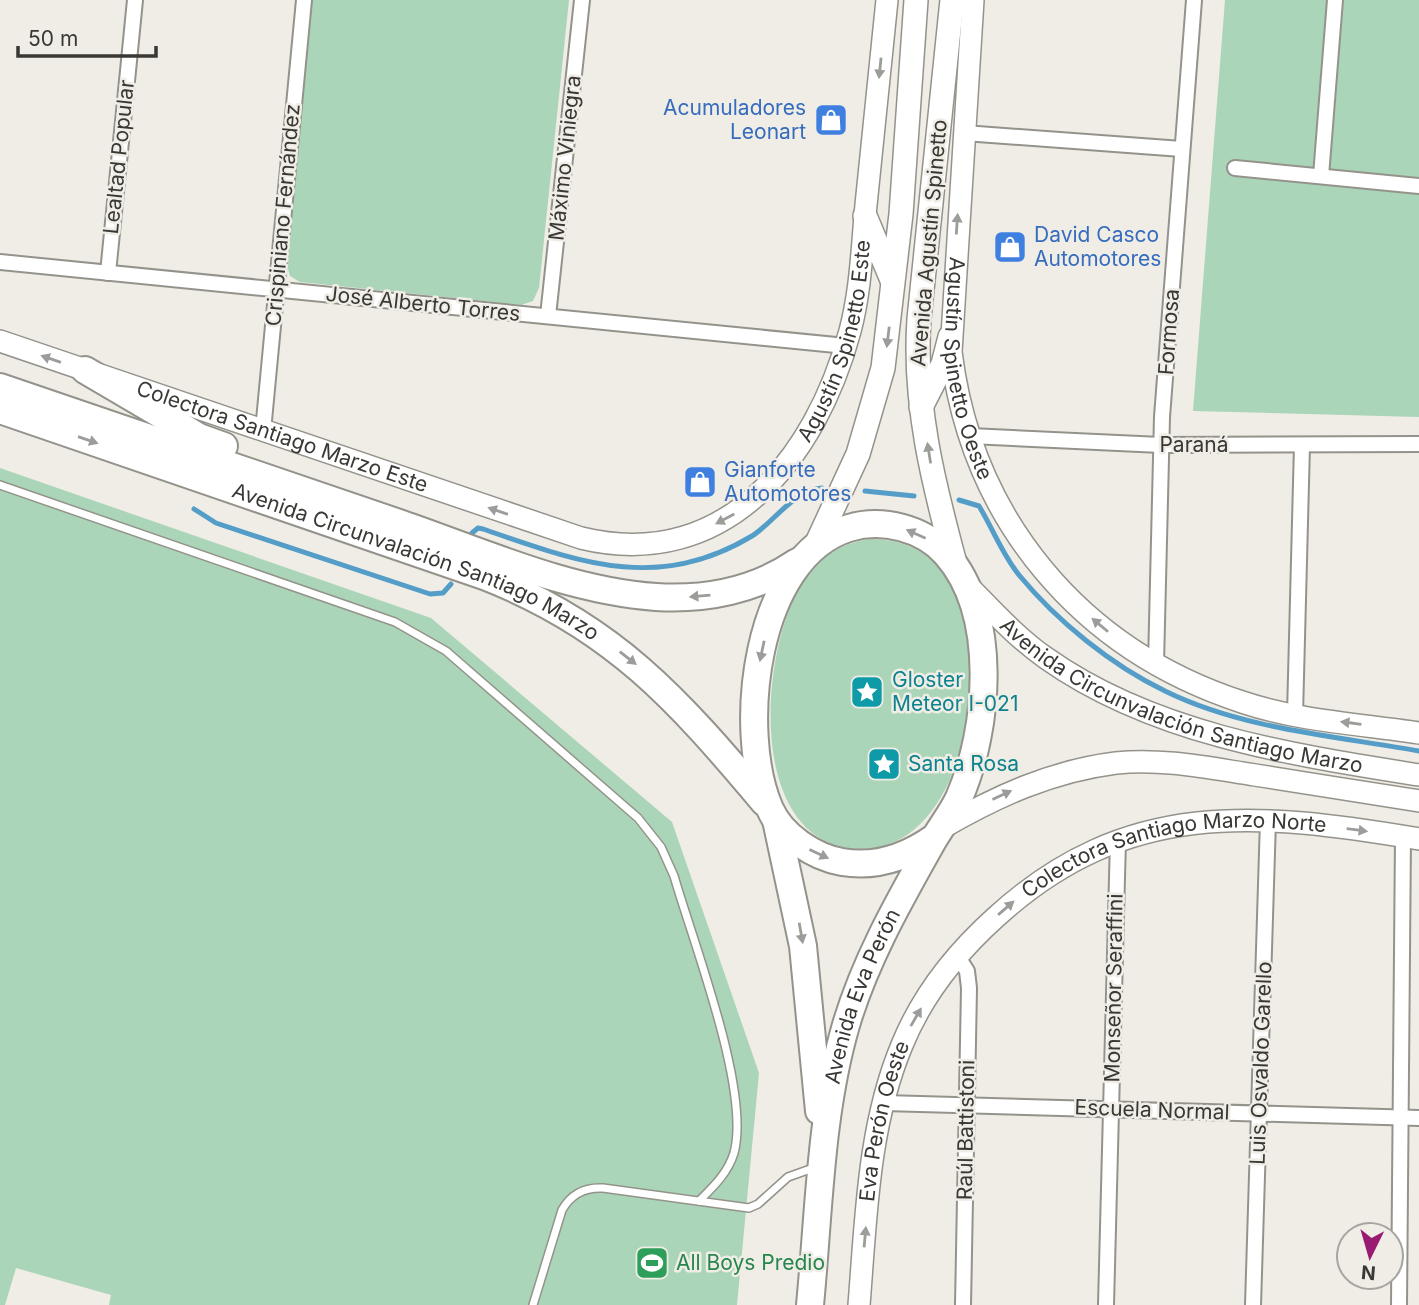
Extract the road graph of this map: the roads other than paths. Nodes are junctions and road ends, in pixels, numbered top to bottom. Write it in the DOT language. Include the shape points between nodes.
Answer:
graph roads {
  1 [pos="135,0"];
  2 [pos="304,0"];
  3 [pos="582,0"];
  4 [pos="887,0"];
  5 [pos="916,0"];
  6 [pos="952,0"];
  7 [pos="973,0"];
  8 [pos="1194,0"];
  9 [pos="1335,0"];
  10 [pos="964,134"];
  11 [pos="1182,149"];
  12 [pos="1235,168"];
  13 [pos="1321,176"];
  14 [pos="1419,186"];
  15 [pos="865,216"];
  16 [pos="0,262"];
  17 [pos="108,273"];
  18 [pos="276,289"];
  19 [pos="893,289"];
  20 [pos="548,316"];
  21 [pos="950,337"];
  22 [pos="0,341"];
  23 [pos="846,345"];
  24 [pos="85,370"];
  25 [pos="0,387"];
  26 [pos="921,407"];
  27 [pos="0,410"];
  28 [pos="0,419"];
  29 [pos="32,421"];
  30 [pos="263,431"];
  31 [pos="970,436"];
  32 [pos="1419,444"];
  33 [pos="1161,445"];
  34 [pos="1302,445"];
  35 [pos="0,485"];
  36 [pos="563,533"];
  37 [pos="448,540"];
  38 [pos="811,551"];
  39 [pos="959,573"];
  40 [pos="1156,664"];
  41 [pos="1295,715"];
  42 [pos="1419,733"];
  43 [pos="1419,775"];
  44 [pos="1419,801"];
  45 [pos="773,814"];
  46 [pos="1268,820"];
  47 [pos="938,832"];
  48 [pos="1411,838"];
  49 [pos="1118,839"];
  50 [pos="958,957"];
  51 [pos="884,1103"];
  52 [pos="967,1105"];
  53 [pos="1111,1109"];
  54 [pos="1259,1113"];
  55 [pos="1403,1117"];
  56 [pos="1419,1118"];
  57 [pos="824,1166"];
  58 [pos="699,1201"];
  59 [pos="533,1305"];
  60 [pos="810,1305"];
  61 [pos="859,1305"];
  62 [pos="963,1305"];
  63 [pos="1106,1305"];
  64 [pos="1253,1305"];
  65 [pos="1399,1305"];
  1 -- 17 [label="street, Lealtad Popular"];
  2 -- 18 [label="street, Crispiniano Fernández"];
  3 -- 20 [label="street, Máximo Viniegra"];
  4 -- 15 [label="street, Agustín Spinetto Este, one-way"];
  5 -- 19 [label="main road, Avenida Agustín Spinetto"];
  6 -- 26 [label="main road, Avenida Agustín Spinetto" via="919,319"];
  7 -- 10 [label="street, Agustín Spinetto Oeste"];
  8 -- 11 [label="street, Formosa"];
  9 -- 13 [label="street"];
  10 -- 11 [label="street"];
  21 -- 10 [label="street, Agustín Spinetto Oeste, one-way"];
  11 -- 33 [label="street, Formosa"];
  12 -- 13 [label="street"];
  13 -- 14 [label="street"];
  15 -- 19 [label="main road" via="890,271"];
  15 -- 23 [label="street, Agustín Spinetto Este" via="857,300"];
  16 -- 17 [label="street, José Alberto Torres"];
  17 -- 18 [label="street, José Alberto Torres"];
  18 -- 20 [label="street, José Alberto Torres"];
  18 -- 30 [label="street, Crispiniano Fernández"];
  19 -- 38 [label="main road, Avenida Agustín Spinetto, one-way" via="883,368 866,433"];
  20 -- 23 [label="street, José Alberto Torres"];
  21 -- 26 [label="main road" via="946,358"];
  21 -- 31 [label="street, Agustín Spinetto Oeste" via="955,381"];
  24 -- 22 [label="street, Colectora Santiago Marzo Este, one-way"];
  23 -- 36 [label="street, Agustín Spinetto Este, one-way" via="799,448 772,484 738,512 689,535 654,543 599,543"];
  24 -- 30 [label="street, Colectora Santiago Marzo Este"];
  24 -- 37 [label="highway" via="198,437 347,489"];
  25 -- 37 [label="highway, Avenida Circunvalación Santiago Marzo"];
  39 -- 26 [label="main road, Avenida Agustín Spinetto, one-way" via="933,480"];
  27 -- 29 [label="highway, Avenida Circunvalación Santiago Marzo"];
  28 -- 29 [label="street"];
  29 -- 45 [label="highway, Avenida Circunvalación Santiago Marzo, one-way" via="484,576 536,600 602,639 648,674 702,729"];
  36 -- 30 [label="street, Colectora Santiago Marzo Este, one-way"];
  31 -- 33 [label="street, Paraná"];
  40 -- 31 [label="street, Agustín Spinetto Oeste, one-way" via="1102,627 1040,567 991,494"];
  32 -- 34 [label="street, Paraná"];
  33 -- 34 [label="street, Paraná"];
  33 -- 40 [label="street, Formosa"];
  34 -- 41 [label="street"];
  35 -- 58 [label="lane" via="422,634 638,818 661,847 674,876 731,1075 736,1125 733,1155 719,1181"];
  38 -- 37 [label="highway, Avenida Circunvalación Santiago Marzo, one-way" via="778,573 743,588 706,596 658,597 571,581"];
  39 -- 38 [label="highway, Avenida Circunvalación Santiago Marzo, one-way" via="936,544 898,527 858,525 839,531"];
  38 -- 45 [label="highway, Avenida Eva Perón, one-way" via="778,598 760,662 757,745"];
  39 -- 43 [label="street, Avenida Circunvalación Santiago Marzo" via="1037,652 1118,698 1244,741"];
  39 -- 47 [label="highway, Avenida Eva Perón" via="978,626 983,690 973,754 958,801"];
  40 -- 41 [label="street" via="1241,702"];
  42 -- 41 [label="street, one-way"];
  47 -- 44 [label="street, Avenida Circunvalación Santiago Marzo, one-way" via="1024,785 1118,763 1194,766"];
  45 -- 47 [label="highway, Avenida Circunvalación Santiago Marzo, one-way" via="790,835 816,853 858,864 893,859"];
  45 -- 57 [label="highway, Avenida Eva Perón, one-way" via="805,961"];
  46 -- 48 [label="street, Colectora Santiago Marzo Norte, one-way"];
  46 -- 49 [label="street, Colectora Santiago Marzo Norte" via="1182,823"];
  46 -- 54 [label="street, Luis Osvaldo Garello"];
  47 -- 57 [label="highway, Avenida Eva Perón" via="883,932 851,1008 837,1060"];
  48 -- 55 [label="street"];
  50 -- 49 [label="street, Colectora Santiago Marzo Norte, one-way" via="995,918 1037,884"];
  49 -- 53 [label="street, Monseñor Seraffini"];
  51 -- 50 [label="street, Eva Perón Oeste, one-way" via="911,1025"];
  50 -- 52 [label="street, Raúl Battistoni" via="967,971 969,988"];
  51 -- 52 [label="street, Escuela Normal"];
  61 -- 51 [label="street, Eva Perón Oeste, one-way" via="872,1167"];
  52 -- 53 [label="street, Escuela Normal"];
  52 -- 62 [label="street, Raúl Battistoni"];
  53 -- 54 [label="street, Escuela Normal"];
  53 -- 63 [label="street, Monseñor Seraffini"];
  54 -- 55 [label="street, Escuela Normal"];
  54 -- 64 [label="street, Luis Osvaldo Garello"];
  55 -- 56 [label="street, Escuela Normal"];
  55 -- 65 [label="street"];
  57 -- 58 [label="lane" via="793,1173 758,1204 746,1208"];
  57 -- 60 [label="highway, Avenida Eva Perón"];
  58 -- 59 [label="lane" via="603,1188 575,1194 562,1210"];
}
